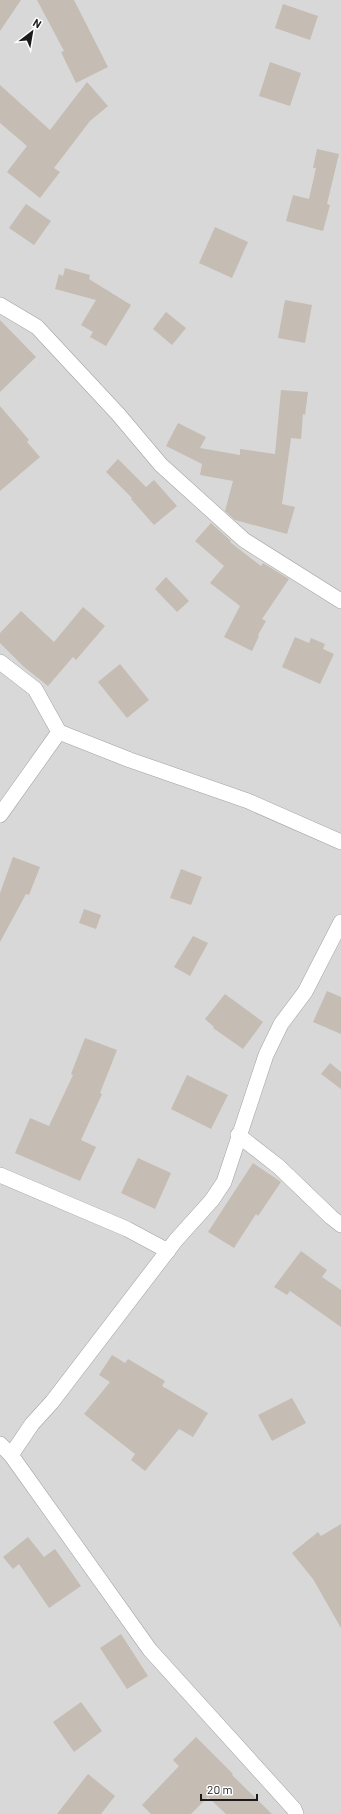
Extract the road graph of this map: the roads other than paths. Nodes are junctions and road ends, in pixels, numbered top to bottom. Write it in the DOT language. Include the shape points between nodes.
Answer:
graph roads {
  1 [pos="0,305"];
  2 [pos="341,601"];
  3 [pos="0,662"];
  4 [pos="59,732"];
  5 [pos="0,815"];
  6 [pos="341,842"];
  7 [pos="341,922"];
  8 [pos="238,1135"];
  9 [pos="0,1175"];
  10 [pos="341,1225"];
  11 [pos="168,1251"];
  12 [pos="0,1444"];
  13 [pos="11,1455"];
  14 [pos="296,1814"];
  1 -- 2 [label="street" via="38,327 161,465 244,540"];
  3 -- 4 [label="street" via="35,688"];
  4 -- 5 [label="street"];
  4 -- 6 [label="street" via="248,801"];
  7 -- 8 [label="street" via="305,992 281,1024 266,1056"];
  8 -- 10 [label="street" via="279,1166"];
  8 -- 11 [label="street" via="224,1182 212,1200"];
  9 -- 11 [label="street" via="127,1229"];
  11 -- 13 [label="street" via="52,1402 32,1424"];
  12 -- 13 [label="street"];
  13 -- 14 [label="street" via="150,1650"];
}
